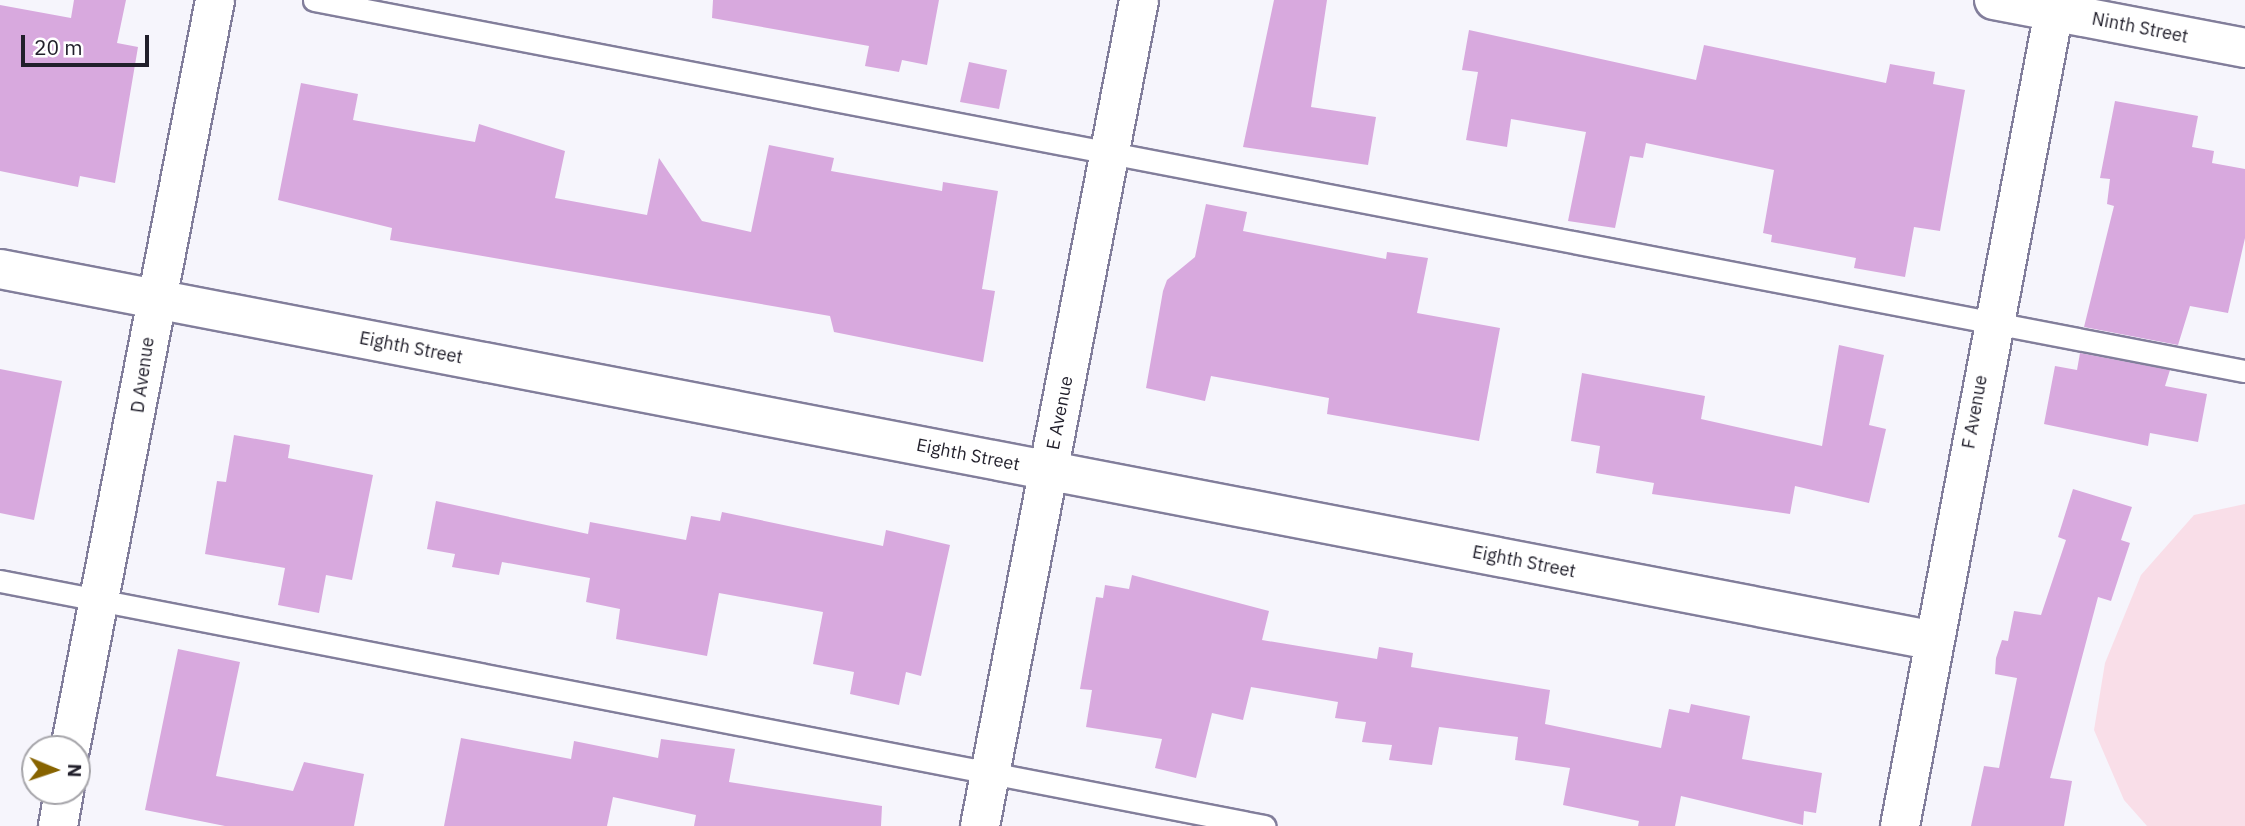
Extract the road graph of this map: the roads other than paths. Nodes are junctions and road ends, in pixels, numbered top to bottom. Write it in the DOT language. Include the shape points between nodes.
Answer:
graph roads {
  1 [pos="215,0"];
  2 [pos="314,0"];
  3 [pos="1139,0"];
  4 [pos="1994,0"];
  5 [pos="2055,6"];
  6 [pos="2245,48"];
  7 [pos="1110,152"];
  8 [pos="0,269"];
  9 [pos="153,298"];
  10 [pos="1991,322"];
  11 [pos="2245,371"];
  12 [pos="1049,470"];
  13 [pos="0,581"];
  14 [pos="96,599"];
  15 [pos="1935,641"];
  16 [pos="72,735"];
  17 [pos="990,773"];
  18 [pos="62,805"];
  19 [pos="58,826"];
  20 [pos="980,826"];
  21 [pos="1264,826"];
  22 [pos="1900,826"];
  1 -- 9 [label="street, D Avenue"];
  2 -- 7 [label="lane"];
  3 -- 7 [label="street, E Avenue"];
  4 -- 5 [label="street, Ninth Street"];
  5 -- 6 [label="street, Ninth Street"];
  5 -- 10 [label="street, F Avenue"];
  7 -- 10 [label="lane"];
  7 -- 12 [label="street, E Avenue"];
  8 -- 9 [label="street, Eighth Street"];
  9 -- 12 [label="street, Eighth Street"];
  9 -- 14 [label="street, D Avenue" via="131,460"];
  10 -- 11 [label="lane"];
  10 -- 15 [label="street, F Avenue"];
  12 -- 15 [label="street, Eighth Street"];
  12 -- 17 [label="street, E Avenue"];
  13 -- 14 [label="lane"];
  14 -- 16 [label="street, D Avenue"];
  14 -- 17 [label="lane"];
  15 -- 22 [label="street, F Avenue"];
  17 -- 20 [label="street, E Avenue"];
  17 -- 21 [label="lane"];
  18 -- 19 [label="street"];
}
